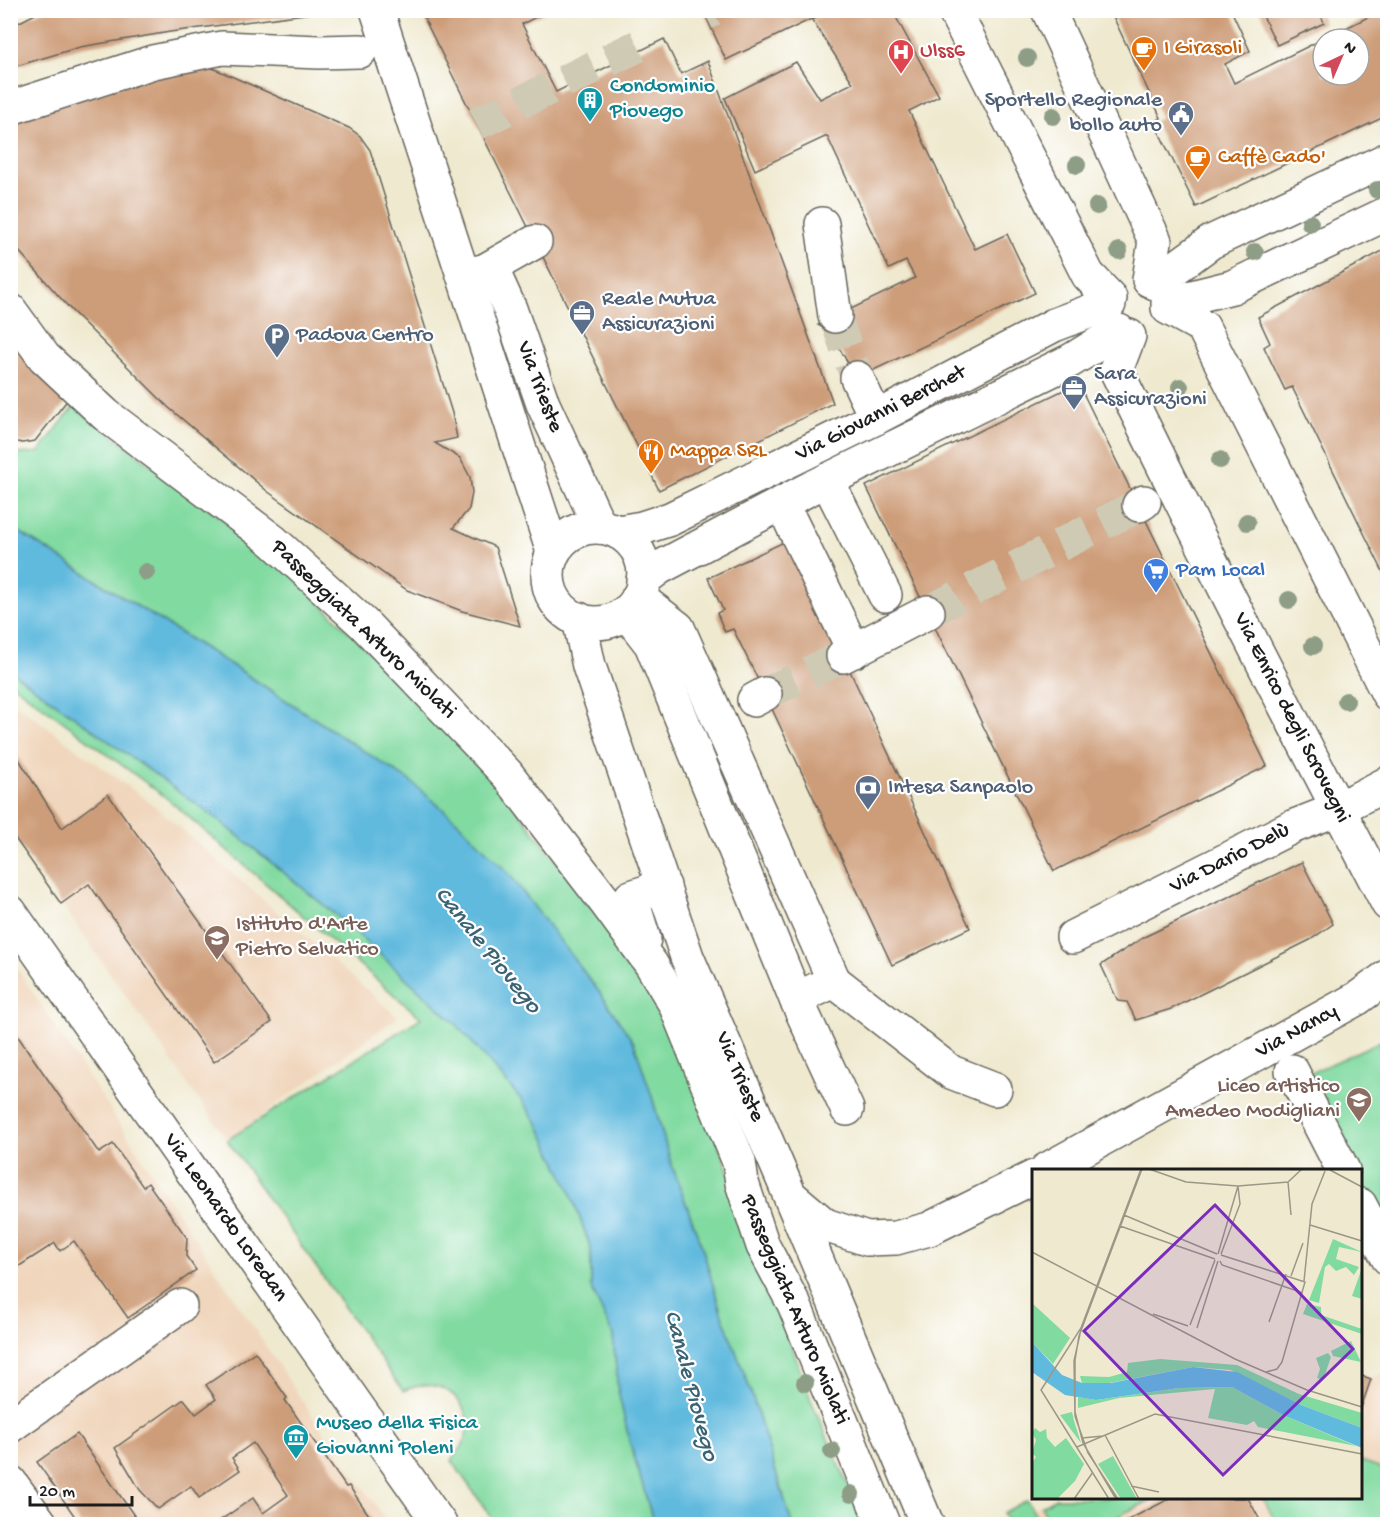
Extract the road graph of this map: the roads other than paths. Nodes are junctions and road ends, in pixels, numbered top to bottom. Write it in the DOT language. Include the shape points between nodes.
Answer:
graph roads {
  1 [pos="377,10"];
  2 [pos="954,10"];
  3 [pos="1048,10"];
  4 [pos="360,51"];
  5 [pos="10,108"];
  6 [pos="1388,159"];
  7 [pos="1388,213"];
  8 [pos="822,224"];
  9 [pos="535,242"];
  10 [pos="474,273"];
  11 [pos="1160,294"];
  12 [pos="10,310"];
  13 [pos="835,316"];
  14 [pos="1117,317"];
  15 [pos="857,378"];
  16 [pos="876,418"];
  17 [pos="827,480"];
  18 [pos="790,522"];
  19 [pos="609,530"];
  20 [pos="554,552"];
  21 [pos="885,595"];
  22 [pos="636,597"];
  23 [pos="924,613"];
  24 [pos="579,620"];
  25 [pos="1388,694"];
  26 [pos="1388,783"];
  27 [pos="1338,808"];
  28 [pos="664,886"];
  29 [pos="1388,904"];
  30 [pos="10,912"];
  31 [pos="1072,937"];
  32 [pos="651,964"];
  33 [pos="1388,976"];
  34 [pos="834,981"];
  35 [pos="796,999"];
  36 [pos="1292,1071"];
  37 [pos="995,1089"];
  38 [pos="847,1109"];
  39 [pos="1048,1169"];
  40 [pos="1342,1169"];
  41 [pos="1032,1178"];
  42 [pos="789,1195"];
  43 [pos="1362,1209"];
  44 [pos="1388,1258"];
  45 [pos="180,1306"];
  46 [pos="10,1426"];
  47 [pos="10,1482"];
  48 [pos="41,1524"];
  49 [pos="440,1524"];
  50 [pos="883,1524"];
  51 [pos="927,1524"];
  1 -- 10 [label="street, Via Trieste"];
  2 -- 14 [label="street" via="1088,275"];
  3 -- 11 [label="street" via="1155,241"];
  4 -- 5 [label="street" via="222,48 153,62"];
  6 -- 11 [label="street" via="1211,242"];
  7 -- 11 [label="street" via="1232,287"];
  8 -- 13 [label="street"];
  9 -- 10 [label="street"];
  10 -- 19 [label="street, Via Trieste" via="495,276 543,404"];
  10 -- 20 [label="street, Via Trieste"];
  11 -- 14 [label="street, Via Enrico degli Scrovegni" via="1130,279 1122,283"];
  11 -- 14 [label="street" via="1166,319 1151,335 1140,338"];
  11 -- 25 [label="street" via="1203,327"];
  12 -- 32 [label="street, Passeggiata Arturo Miolati" via="44,357 106,415 273,541 364,624 507,774"];
  14 -- 16 [label="street, Via Giovanni Berchet" via="1054,325"];
  14 -- 17 [label="street, Via Giovanni Berchet" via="1070,361"];
  14 -- 27 [label="street, Via Enrico degli Scrovegni" via="1116,370"];
  15 -- 16 [label="street"];
  16 -- 19 [label="street, Via Giovanni Berchet" via="670,519 642,528"];
  17 -- 21 [label="street"];
  17 -- 22 [label="street, Via Giovanni Berchet" via="659,568"];
  18 -- 23 [label="street" via="849,653"];
  19 -- 20 [label="street" via="578,530"];
  19 -- 22 [label="street, Via Trieste" via="633,544 642,561"];
  20 -- 24 [label="street, Via Trieste" via="549,572 551,592 558,604"];
  22 -- 24 [label="street" via="604,622"];
  22 -- 34 [label="street" via="678,628"];
  22 -- 35 [label="street, Via Trieste" via="651,645"];
  24 -- 28 [label="street, Via Trieste" via="589,666"];
  26 -- 27 [label="street, Via Dario Delù"];
  27 -- 29 [label="street, Via Enrico degli Scrovegni"];
  27 -- 31 [label="street, Via Dario Delù"];
  28 -- 32 [label="street, Passeggiata Arturo Miolati" via="631,897"];
  28 -- 42 [label="street, Via Trieste" via="687,957"];
  30 -- 49 [label="street, Via Leonardo Loredan"];
  32 -- 50 [label="street, Passeggiata Arturo Miolati" via="675,1004 739,1162 763,1246 794,1304"];
  33 -- 39 [label="street, Via Nancy" via="1358,998"];
  34 -- 35 [label="street"];
  34 -- 37 [label="street" via="951,1072"];
  35 -- 38 [label="street, Via Trieste"];
  36 -- 40 [label="street"];
  41 -- 42 [label="street" via="929,1229 896,1238 867,1239 825,1224"];
  42 -- 51 [label="street, Via Trieste"];
  43 -- 44 [label="street"];
  45 -- 46 [label="street"];
  47 -- 48 [label="street"];
}
